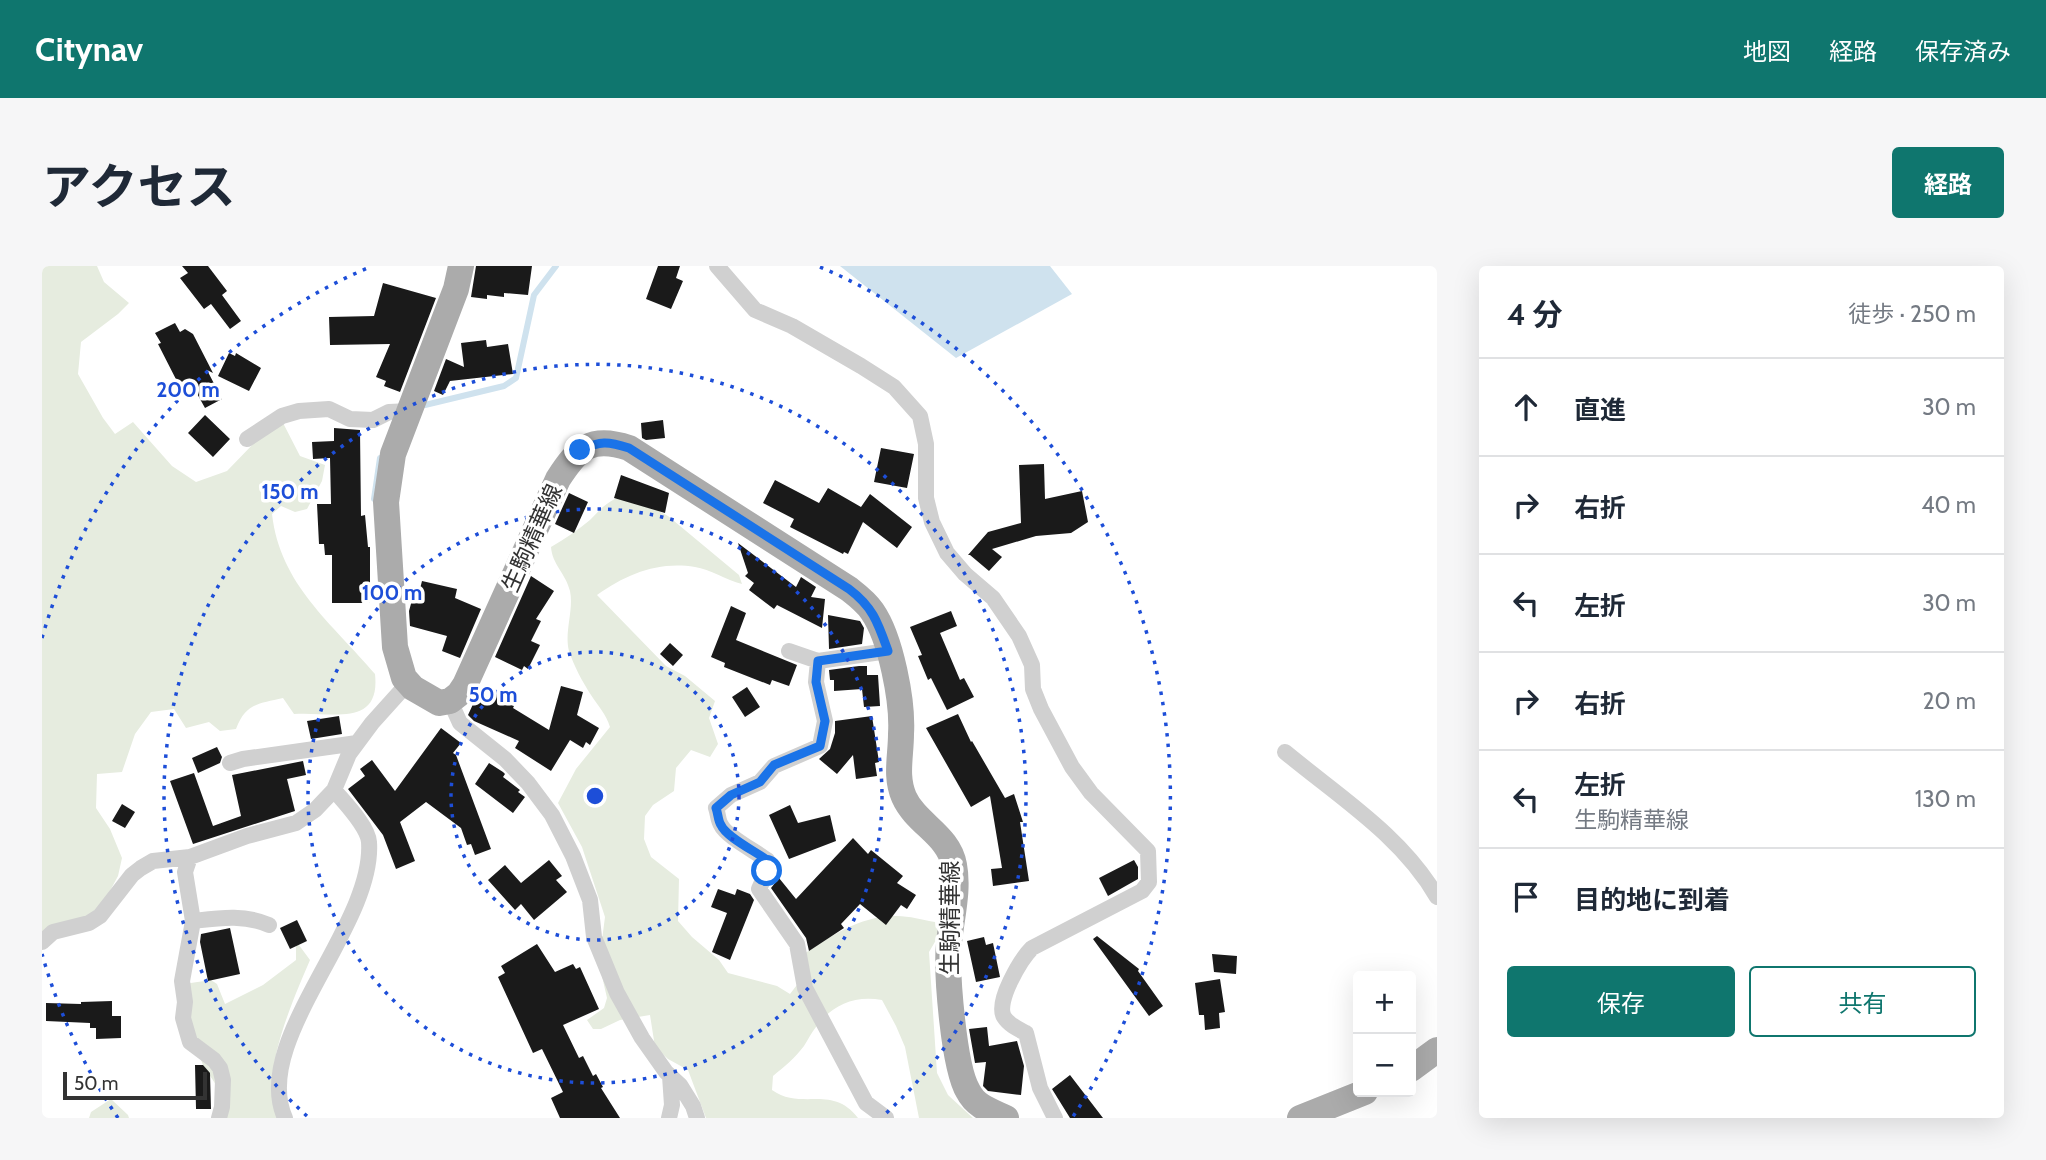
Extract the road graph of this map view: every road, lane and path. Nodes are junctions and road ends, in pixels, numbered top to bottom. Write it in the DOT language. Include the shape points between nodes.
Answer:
graph roads {
  1 [pos="461,266"];
  2 [pos="717,266"];
  3 [pos="410,411"];
  4 [pos="247,439"];
  5 [pos="789,651"];
  6 [pos="888,651"];
  7 [pos="818,661"];
  8 [pos="408,683"];
  9 [pos="450,701"];
  10 [pos="357,743"];
  11 [pos="1285,752"];
  12 [pos="230,763"];
  13 [pos="334,790"];
  14 [pos="190,857"];
  15 [pos="1437,897"];
  16 [pos="193,921"];
  17 [pos="269,925"];
  18 [pos="42,942"];
  19 [pos="1437,1050"];
  20 [pos="1416,1065"];
  21 [pos="670,1076"];
  22 [pos="1353,1097"];
  23 [pos="219,1118"];
  24 [pos="285,1118"];
  25 [pos="669,1118"];
  26 [pos="697,1118"];
  27 [pos="886,1118"];
  28 [pos="1006,1118"];
  29 [pos="1055,1118"];
  30 [pos="1300,1118"];
  1 -- 3 [label="main road"];
  2 -- 29 [label="street" via="755,310 792,326 894,387 920,416 926,444 926,498 947,553 993,598 1019,636 1032,665 1033,689 1041,709 1072,767 1148,851 1149,881 1142,891 1032,948 1001,1002 1010,1025 1026,1033 1040,1088"];
  3 -- 4 [label="street" via="389,412 373,420 349,419 329,409 299,411 282,416"];
  3 -- 8 [label="main road" via="393,454 386,502 395,647"];
  5 -- 7 [label="street"];
  6 -- 7 [label="street"];
  6 -- 9 [label="main road, 生駒精華線" via="874,614 849,589 629,448 597,443 580,450 558,479 465,685"];
  6 -- 28 [label="main road, 生駒精華線" via="901,696 898,765 904,799 941,838 954,865 948,965 959,1068 980,1107"];
  7 -- 27 [label="street" via="816,682 825,721 820,746 774,765 760,782 731,795 716,808 727,833 767,860 759,889 797,944 805,988 866,1103"];
  8 -- 9 [label="main road" via="439,703"];
  8 -- 10 [label="street"];
  9 -- 21 [label="street" via="460,723 505,759 552,815 590,900 594,937 617,993"];
  10 -- 12 [label="street"];
  10 -- 13 [label="street"];
  11 -- 15 [label="street" via="1389,836"];
  13 -- 14 [label="street" via="296,823"];
  13 -- 24 [label="street" via="355,814 369,841 363,891 282,1058 281,1110"];
  14 -- 16 [label="street" via="185,872"];
  14 -- 18 [label="street" via="153,861 132,875 100,916 53,932"];
  16 -- 17 [label="street" via="239,917"];
  16 -- 23 [label="street" via="182,981 183,1018 190,1042 220,1068"];
  19 -- 20 [label="main road"];
  21 -- 25 [label="street"];
  21 -- 26 [label="street" via="680,1085"];
  22 -- 30 [label="main road"];
}
